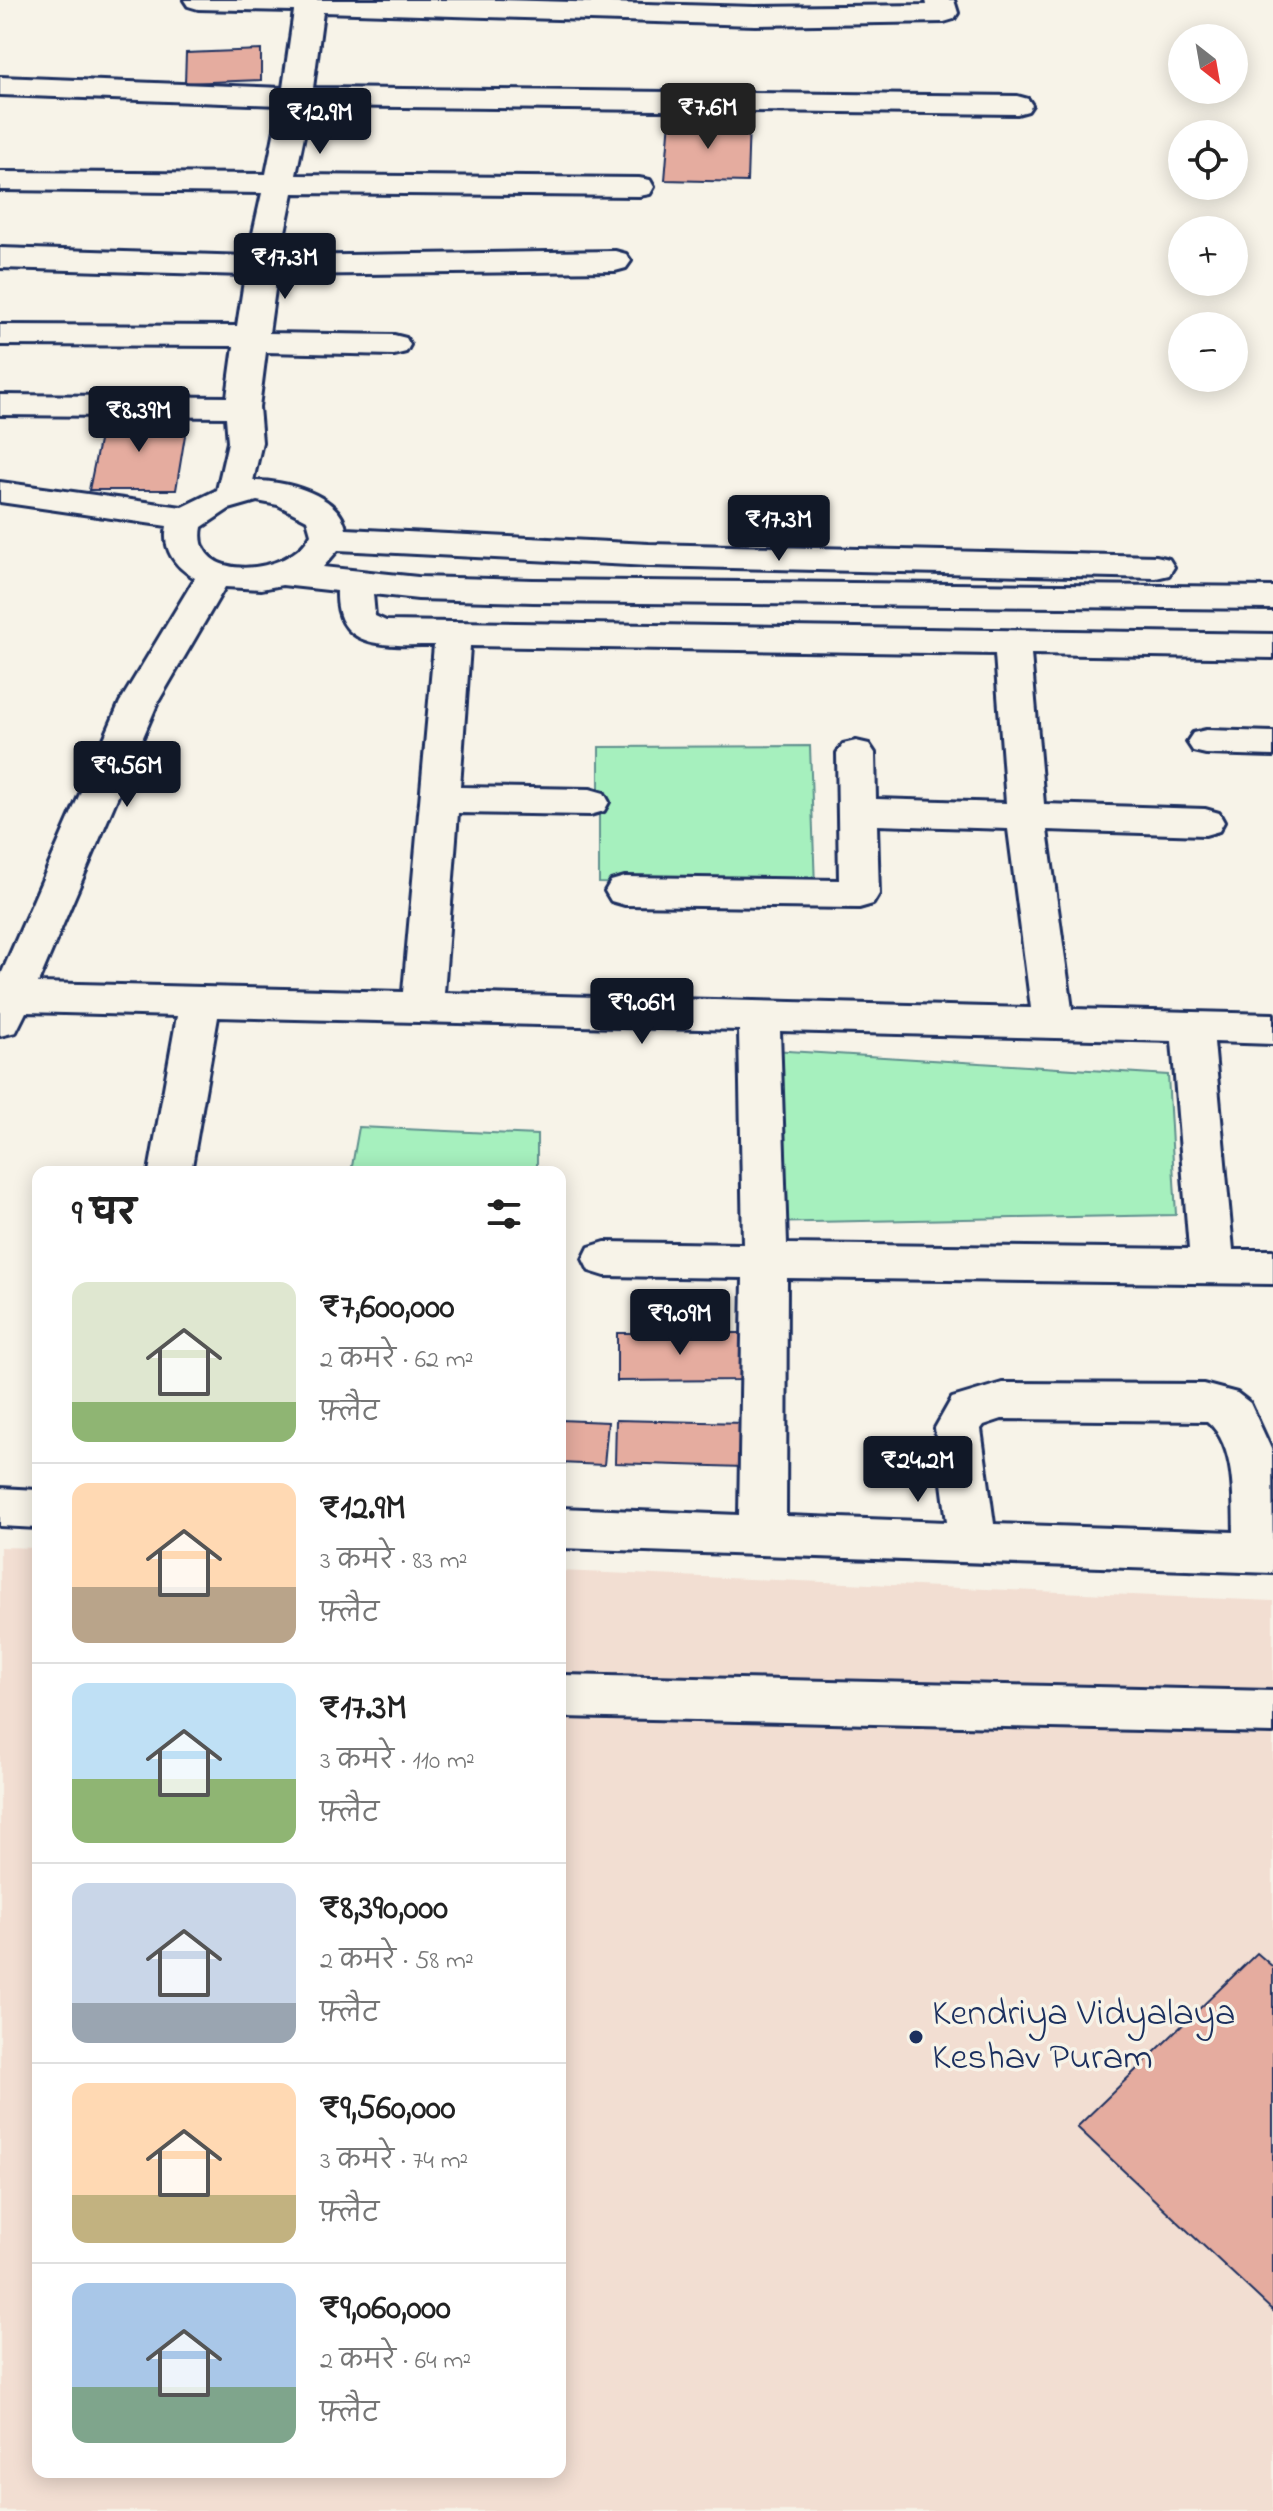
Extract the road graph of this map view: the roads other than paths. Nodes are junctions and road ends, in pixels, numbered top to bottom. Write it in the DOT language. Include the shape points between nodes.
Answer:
graph roads {
  1 [pos="198,0"];
  2 [pos="940,0"];
  3 [pos="310,1"];
  4 [pos="0,86"];
  5 [pos="297,97"];
  6 [pos="1017,105"];
  7 [pos="0,181"];
  8 [pos="279,183"];
  9 [pos="639,187"];
  10 [pos="0,258"];
  11 [pos="615,261"];
  12 [pos="262,266"];
  13 [pos="0,335"];
  14 [pos="251,339"];
  15 [pos="394,345"];
  16 [pos="0,405"];
  17 [pos="242,407"];
  18 [pos="0,492"];
  19 [pos="233,494"];
  20 [pos="191,519"];
  21 [pos="327,539"];
  22 [pos="1273,567"];
  23 [pos="215,574"];
  24 [pos="283,574"];
  25 [pos="355,581"];
  26 [pos="1273,598"];
  27 [pos="453,636"];
  28 [pos="1012,642"];
  29 [pos="1273,646"];
  30 [pos="1206,742"];
  31 [pos="1273,744"];
  32 [pos="856,753"];
  33 [pos="439,800"];
  34 [pos="590,802"];
  35 [pos="858,811"];
  36 [pos="1026,816"];
  37 [pos="1205,822"];
  38 [pos="625,891"];
  39 [pos="200,1002"];
  40 [pos="422,1008"];
  41 [pos="6,1010"];
  42 [pos="759,1017"];
  43 [pos="1054,1024"];
  44 [pos="1192,1028"];
  45 [pos="1273,1029"];
  46 [pos="171,1166"];
  47 [pos="605,1259"];
  48 [pos="765,1261"];
  49 [pos="1213,1267"];
  50 [pos="1273,1267"];
  51 [pos="0,1507"];
  52 [pos="32,1509"];
  53 [pos="566,1528"];
  54 [pos="762,1535"];
  55 [pos="973,1542"];
  56 [pos="1266,1552"];
  57 [pos="566,1696"];
  58 [pos="1273,1712"];
  1 -- 3 [label="street"];
  2 -- 3 [label="street" via="944,13 755,16"];
  3 -- 5 [label="street"];
  4 -- 5 [label="street"];
  5 -- 6 [label="street"];
  5 -- 8 [label="street"];
  7 -- 8 [label="street"];
  8 -- 9 [label="street"];
  8 -- 12 [label="street"];
  10 -- 12 [label="street"];
  11 -- 12 [label="street"];
  12 -- 14 [label="street"];
  13 -- 14 [label="street"];
  14 -- 15 [label="street"];
  14 -- 17 [label="street"];
  16 -- 17 [label="street"];
  17 -- 19 [label="street" via="245,442"];
  18 -- 20 [label="street"];
  19 -- 20 [label="street" via="213,501"];
  19 -- 21 [label="street" via="269,491 303,499 327,523"];
  20 -- 23 [label="street" via="183,539 187,553"];
  21 -- 22 [label="street" via="649,555"];
  21 -- 24 [label="street" via="310,560"];
  23 -- 24 [label="street" via="260,579"];
  23 -- 41 [label="street" via="139,702"];
  24 -- 25 [label="street"];
  25 -- 26 [label="street" via="519,591"];
  25 -- 27 [label="street" via="354,612 369,630"];
  27 -- 28 [label="street"];
  27 -- 33 [label="street"];
  28 -- 29 [label="street"];
  28 -- 36 [label="street"];
  30 -- 31 [label="street"];
  32 -- 35 [label="street"];
  33 -- 34 [label="street"];
  33 -- 40 [label="street"];
  35 -- 36 [label="street"];
  35 -- 38 [label="street" via="859,894"];
  36 -- 37 [label="street"];
  36 -- 43 [label="street"];
  39 -- 40 [label="street"];
  39 -- 41 [label="street"];
  39 -- 46 [label="street"];
  40 -- 42 [label="street"];
  42 -- 43 [label="street"];
  42 -- 48 [label="street"];
  43 -- 44 [label="street"];
  44 -- 45 [label="street"];
  44 -- 49 [label="street"];
  47 -- 48 [label="street"];
  48 -- 49 [label="street"];
  48 -- 54 [label="street"];
  49 -- 50 [label="street"];
  51 -- 52 [label="street"];
  53 -- 54 [label="street"];
  54 -- 55 [label="street"];
  55 -- 56 [label="street"];
  55 -- 56 [label="street" via="958,1428 968,1411 1002,1401 1203,1402 1222,1406 1247,1442"];
  57 -- 58 [label="street"];
}
